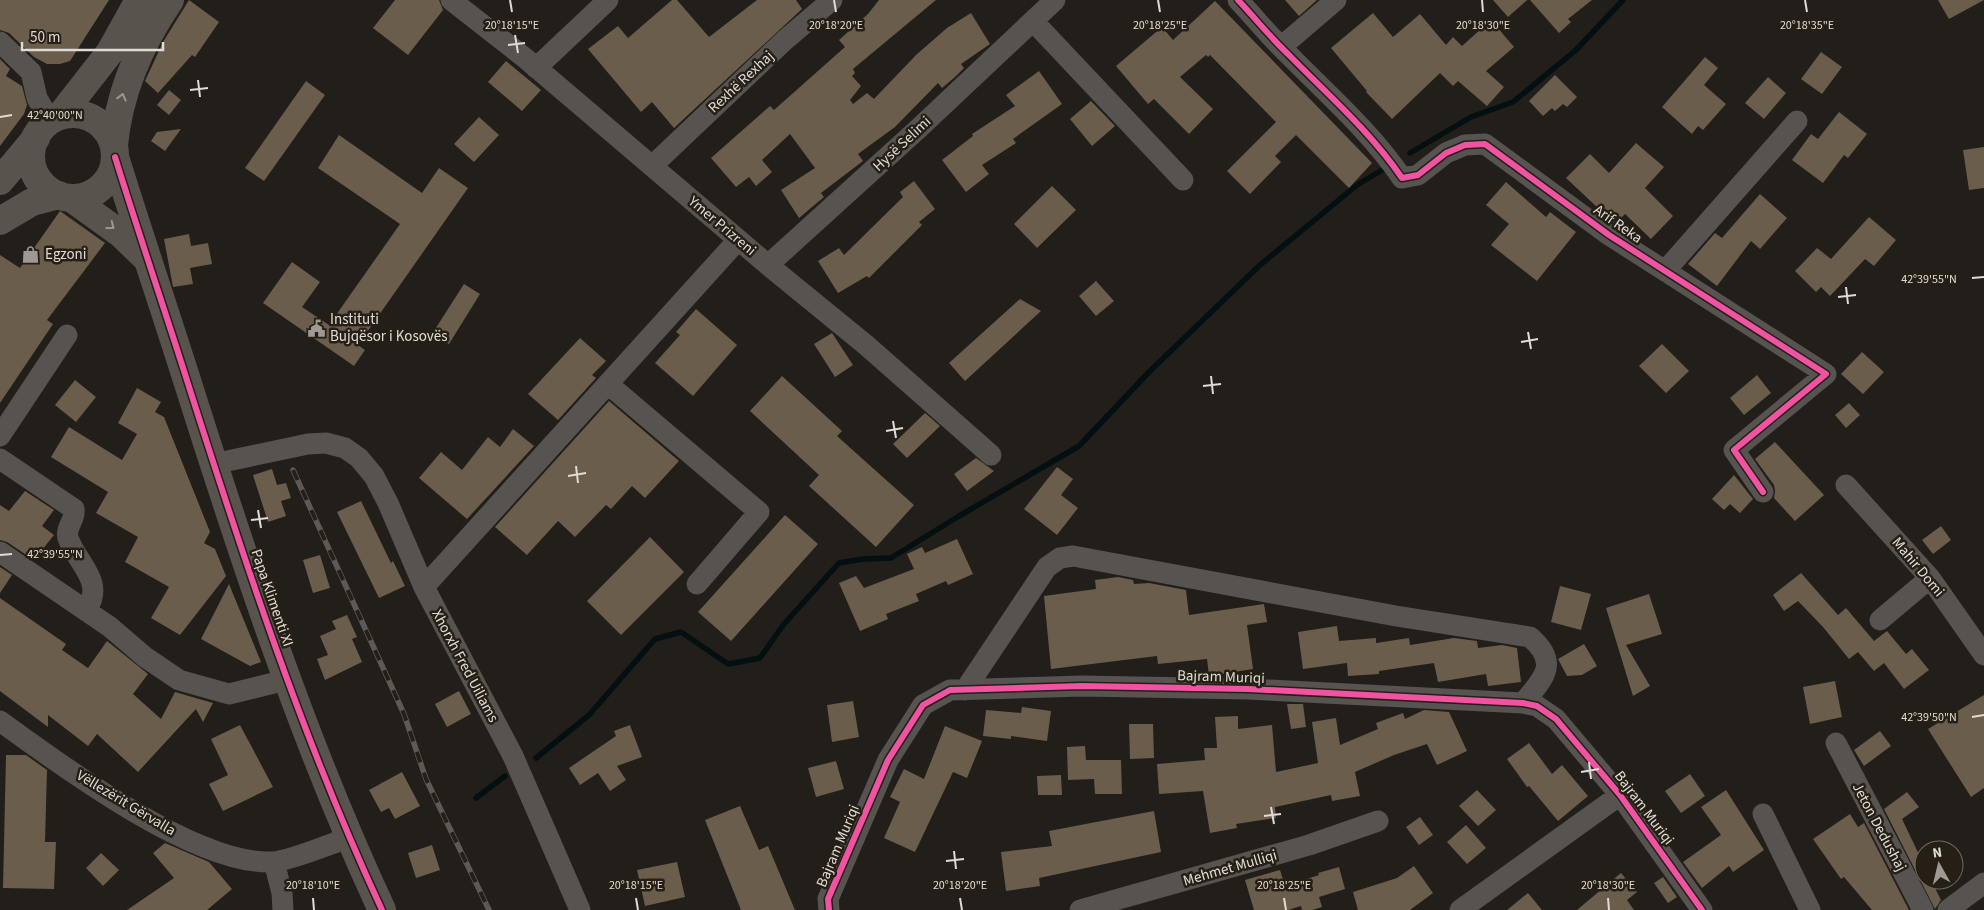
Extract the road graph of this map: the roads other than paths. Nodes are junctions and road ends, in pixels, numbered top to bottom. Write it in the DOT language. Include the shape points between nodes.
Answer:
graph roads {
  1 [pos="140,0"];
  2 [pos="170,0"];
  3 [pos="451,0"];
  4 [pos="608,0"];
  5 [pos="832,0"];
  6 [pos="1055,0"];
  7 [pos="1238,0"];
  8 [pos="1336,0"];
  9 [pos="1033,21"];
  10 [pos="0,42"];
  11 [pos="1281,46"];
  12 [pos="536,68"];
  13 [pos="1797,121"];
  14 [pos="48,125"];
  15 [pos="114,151"];
  16 [pos="652,166"];
  17 [pos="1183,180"];
  18 [pos="0,181"];
  19 [pos="65,197"];
  20 [pos="0,221"];
  21 [pos="738,240"];
  22 [pos="147,260"];
  23 [pos="768,265"];
  24 [pos="1665,270"];
  25 [pos="67,335"];
  26 [pos="608,384"];
  27 [pos="0,436"];
  28 [pos="991,455"];
  29 [pos="0,459"];
  30 [pos="213,464"];
  31 [pos="1846,485"];
  32 [pos="1763,492"];
  33 [pos="0,552"];
  34 [pos="1930,578"];
  35 [pos="697,584"];
  36 [pos="424,587"];
  37 [pos="86,610"];
  38 [pos="1880,620"];
  39 [pos="1984,655"];
  40 [pos="286,680"];
  41 [pos="965,690"];
  42 [pos="1523,702"];
  43 [pos="0,720"];
  44 [pos="1836,743"];
  45 [pos="1620,795"];
  46 [pos="1763,814"];
  47 [pos="1378,821"];
  48 [pos="348,838"];
  49 [pos="274,862"];
  50 [pos="1984,883"];
  51 [pos="283,910"];
  52 [pos="382,910"];
  53 [pos="580,910"];
  54 [pos="829,910"];
  55 [pos="1080,910"];
  56 [pos="1460,910"];
  57 [pos="1702,910"];
  58 [pos="1810,910"];
  59 [pos="1923,910"];
  60 [pos="1948,910"];
  1 -- 14 [label="street" via="110,52"];
  15 -- 2 [label="street, one-way" via="127,78"];
  3 -- 12 [label="street, Ymer Prizreni"];
  4 -- 12 [label="street"];
  5 -- 16 [label="street, Rexhë Rexhaj"];
  6 -- 9 [label="street, Hysë Selimi"];
  7 -- 11 [label="street"];
  8 -- 11 [label="street"];
  9 -- 17 [label="street"];
  9 -- 23 [label="street, Hysë Selimi"];
  10 -- 14 [label="street" via="31,72"];
  11 -- 24 [label="street, Arif Reka" via="1362,128 1402,178 1418,175 1464,144 1485,144 1609,235"];
  12 -- 16 [label="street, Ymer Prizreni"];
  13 -- 24 [label="street"];
  14 -- 15 [label="street" via="82,115 93,119 102,126"];
  14 -- 18 [label="street"];
  14 -- 19 [label="street" via="32,155 34,172 40,182"];
  15 -- 19 [label="street" via="109,178 102,187 82,197"];
  15 -- 22 [label="street, Papa Klimenti XI"];
  16 -- 21 [label="street, Ymer Prizreni"];
  19 -- 20 [label="street" via="32,202"];
  19 -- 22 [label="street, one-way" via="121,234"];
  21 -- 23 [label="street, Ymer Prizreni"];
  21 -- 26 [label="street"];
  22 -- 30 [label="street, Papa Klimenti XI"];
  23 -- 28 [label="street, Ymer Prizreni" via="866,345"];
  24 -- 32 [label="street, Arif Reka" via="1826,374 1734,450"];
  25 -- 27 [label="street"];
  26 -- 35 [label="street" via="759,512"];
  26 -- 36 [label="street"];
  29 -- 37 [label="street" via="74,509 76,516 67,530 68,537 94,589 93,602"];
  30 -- 36 [label="street, Xhorxh Fred Uiliams" via="308,444 326,443 345,448 359,458 374,476"];
  30 -- 40 [label="street, Papa Klimenti XI"];
  31 -- 34 [label="street, Mahir Domi"];
  33 -- 37 [label="street"];
  34 -- 38 [label="street"];
  34 -- 39 [label="street, Mahir Domi"];
  36 -- 53 [label="street, Xhorxh Fred Uiliams" via="513,756"];
  37 -- 40 [label="street" via="179,680 229,694"];
  40 -- 48 [label="street, Papa Klimenti XI"];
  41 -- 42 [label="street, Bajram Muriqi" via="1082,686 1228,689"];
  41 -- 42 [label="street" via="1048,567 1060,558 1073,556 1396,616 1530,637 1543,649 1548,666 1541,681"];
  41 -- 54 [label="street, Bajram Muriqi" via="950,690 923,705 888,760 828,899"];
  42 -- 45 [label="street, Bajram Muriqi" via="1537,706 1556,719"];
  43 -- 49 [label="street, Vëllezërit Gërvalla" via="155,824 217,852 245,860"];
  44 -- 59 [label="street, Jeton Dedushaj"];
  45 -- 56 [label="street, Bajram Muriqi"];
  45 -- 57 [label="street, Bajram Muriqi"];
  46 -- 58 [label="street"];
  47 -- 55 [label="street, Mehmet Mulliqi" via="1309,845"];
  48 -- 49 [label="street, Vëllezërit Gërvalla"];
  48 -- 52 [label="street, Papa Klimenti XI"];
  49 -- 51 [label="street"];
  50 -- 60 [label="street"];
}
